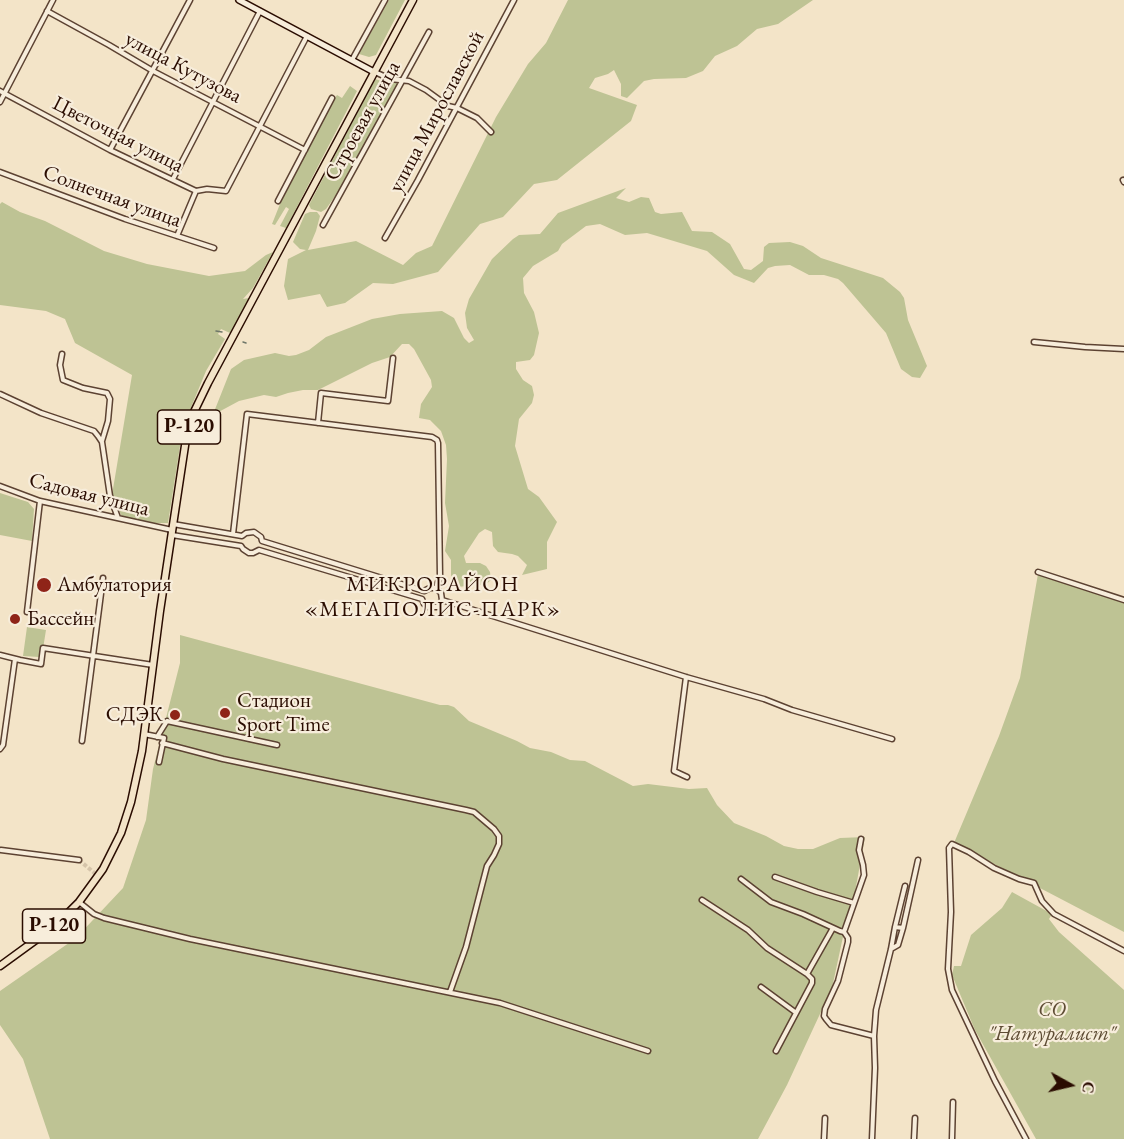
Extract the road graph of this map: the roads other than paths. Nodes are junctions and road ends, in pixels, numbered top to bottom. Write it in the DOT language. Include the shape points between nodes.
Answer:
graph roads {
  1 [pos="53,0"];
  2 [pos="190,0"];
  3 [pos="239,0"];
  4 [pos="385,0"];
  5 [pos="412,0"];
  6 [pos="514,0"];
  7 [pos="47,11"];
  8 [pos="260,11"];
  9 [pos="429,32"];
  10 [pos="307,36"];
  11 [pos="352,60"];
  12 [pos="153,71"];
  13 [pos="374,72"];
  14 [pos="403,80"];
  15 [pos="2,92"];
  16 [pos="332,98"];
  17 [pos="214,101"];
  18 [pos="0,102"];
  19 [pos="457,108"];
  20 [pos="260,126"];
  21 [pos="491,132"];
  22 [pos="110,150"];
  23 [pos="305,150"];
  24 [pos="0,172"];
  25 [pos="173,179"];
  26 [pos="196,191"];
  27 [pos="278,201"];
  28 [pos="323,225"];
  29 [pos="177,236"];
  30 [pos="385,238"];
  31 [pos="214,248"];
  32 [pos="1034,342"];
  33 [pos="1124,349"];
  34 [pos="62,354"];
  35 [pos="393,358"];
  36 [pos="0,394"];
  37 [pos="318,423"];
  38 [pos="102,442"];
  39 [pos="0,486"];
  40 [pos="40,501"];
  41 [pos="118,518"];
  42 [pos="172,530"];
  43 [pos="233,534"];
  44 [pos="243,536"];
  45 [pos="262,541"];
  46 [pos="241,546"];
  47 [pos="259,550"];
  48 [pos="1038,572"];
  49 [pos="104,578"];
  50 [pos="435,588"];
  51 [pos="424,591"];
  52 [pos="422,599"];
  53 [pos="442,600"];
  54 [pos="1124,600"];
  55 [pos="27,612"];
  56 [pos="0,655"];
  57 [pos="93,656"];
  58 [pos="15,659"];
  59 [pos="153,666"];
  60 [pos="686,677"];
  61 [pos="144,734"];
  62 [pos="157,736"];
  63 [pos="892,739"];
  64 [pos="82,741"];
  65 [pos="162,743"];
  66 [pos="277,745"];
  67 [pos="0,749"];
  68 [pos="159,762"];
  69 [pos="687,777"];
  70 [pos="861,839"];
  71 [pos="1,850"];
  72 [pos="79,860"];
  73 [pos="918,860"];
  74 [pos="775,878"];
  75 [pos="741,879"];
  76 [pos="905,886"];
  77 [pos="702,900"];
  78 [pos="79,902"];
  79 [pos="854,903"];
  80 [pos="895,927"];
  81 [pos="833,928"];
  82 [pos="903,928"];
  83 [pos="844,932"];
  84 [pos="891,949"];
  85 [pos="1124,951"];
  86 [pos="0,966"];
  87 [pos="807,974"];
  88 [pos="761,987"];
  89 [pos="450,993"];
  90 [pos="795,1012"];
  91 [pos="874,1036"];
  92 [pos="648,1051"];
  93 [pos="776,1051"];
  94 [pos="952,1102"];
  95 [pos="825,1118"];
  96 [pos="915,1118"];
  97 [pos="824,1139"];
  98 [pos="872,1139"];
  99 [pos="914,1139"];
  100 [pos="952,1139"];
  101 [pos="1026,1139"];
  1 -- 7 [label="street"];
  2 -- 12 [label="street"];
  3 -- 8 [label="street"];
  4 -- 11 [label="street"];
  5 -- 13 [label="main road, Р-120"];
  6 -- 19 [label="street, улица Мирославской"];
  7 -- 12 [label="street, улица Кутузова"];
  7 -- 15 [label="street"];
  8 -- 10 [label="street"];
  8 -- 17 [label="street"];
  9 -- 14 [label="street, Строевая улица"];
  10 -- 11 [label="street"];
  10 -- 20 [label="street"];
  11 -- 13 [label="street"];
  12 -- 17 [label="street, улица Кутузова"];
  12 -- 22 [label="street"];
  13 -- 14 [label="street"];
  13 -- 42 [label="main road, Р-120" via="197,404 189,425"];
  14 -- 19 [label="street"];
  14 -- 28 [label="street, Строевая улица"];
  15 -- 18 [label="street"];
  15 -- 22 [label="street, Цветочная улица"];
  16 -- 23 [label="street"];
  17 -- 20 [label="street, улица Кутузова"];
  17 -- 25 [label="street"];
  19 -- 21 [label="street" via="477,118"];
  19 -- 30 [label="street, улица Мирославской"];
  20 -- 23 [label="street, улица Кутузова"];
  20 -- 26 [label="street, Цветочная улица" via="226,192"];
  22 -- 25 [label="street, Цветочная улица"];
  23 -- 27 [label="street"];
  24 -- 29 [label="street, Солнечная улица"];
  25 -- 26 [label="street, Цветочная улица"];
  26 -- 29 [label="street"];
  29 -- 31 [label="street, Солнечная улица"];
  32 -- 33 [label="street"];
  34 -- 38 [label="street" via="63,380 107,393 110,399"];
  35 -- 37 [label="street" via="388,401 321,393"];
  36 -- 38 [label="street" via="94,431"];
  37 -- 43 [label="street" via="247,414"];
  37 -- 50 [label="street" via="432,436 437,440 440,576"];
  38 -- 41 [label="street" via="110,496"];
  39 -- 40 [label="street, Садовая улица"];
  40 -- 41 [label="street, Садовая улица"];
  40 -- 55 [label="street"];
  41 -- 42 [label="street, Садовая улица"];
  42 -- 43 [label="street"];
  42 -- 46 [label="street"];
  42 -- 59 [label="main road, Р-120"];
  43 -- 44 [label="street"];
  44 -- 45 [label="street" via="254,532"];
  44 -- 46 [label="street"];
  45 -- 47 [label="street"];
  45 -- 51 [label="street"];
  46 -- 47 [label="street" via="249,553"];
  47 -- 52 [label="street"];
  48 -- 54 [label="street"];
  49 -- 57 [label="street"];
  50 -- 51 [label="street"];
  50 -- 53 [label="street"];
  51 -- 52 [label="street"];
  52 -- 53 [label="street" via="431,608"];
  53 -- 60 [label="street"];
  56 -- 58 [label="street"];
  57 -- 58 [label="street" via="43,648 41,663"];
  57 -- 59 [label="street"];
  57 -- 64 [label="street"];
  58 -- 67 [label="street"];
  59 -- 61 [label="main road, Р-120"];
  60 -- 63 [label="street"];
  60 -- 69 [label="street" via="674,771"];
  61 -- 62 [label="street"];
  61 -- 78 [label="main road, Р-120" via="132,802 121,833 103,869"];
  62 -- 65 [label="street" via="164,738"];
  62 -- 66 [label="street" via="167,722"];
  65 -- 68 [label="street"];
  65 -- 89 [label="street" via="474,812 494,829 499,844 487,866"];
  70 -- 79 [label="street" via="864,875"];
  71 -- 72 [label="street"];
  73 -- 82 [label="street"];
  74 -- 79 [label="street"];
  75 -- 81 [label="street" via="771,902"];
  76 -- 80 [label="street"];
  77 -- 87 [label="street"];
  78 -- 86 [label="main road, Р-120" via="55,926"];
  78 -- 89 [label="street" via="104,918"];
  79 -- 83 [label="street"];
  80 -- 82 [label="street"];
  80 -- 84 [label="street"];
  81 -- 83 [label="street"];
  81 -- 87 [label="street"];
  82 -- 84 [label="street" via="899,942"];
  83 -- 91 [label="street" via="848,942 824,1016 831,1025"];
  84 -- 91 [label="street" via="876,1010"];
  85 -- 101 [label="street" via="1054,914 1042,901 1034,883 994,868 952,844 948,851 948,969 952,990"];
  87 -- 90 [label="street" via="812,982"];
  88 -- 90 [label="street"];
  89 -- 92 [label="street" via="500,1003"];
  90 -- 93 [label="street"];
  91 -- 98 [label="street"];
  94 -- 100 [label="street"];
  95 -- 97 [label="street"];
  96 -- 99 [label="street"];
}
